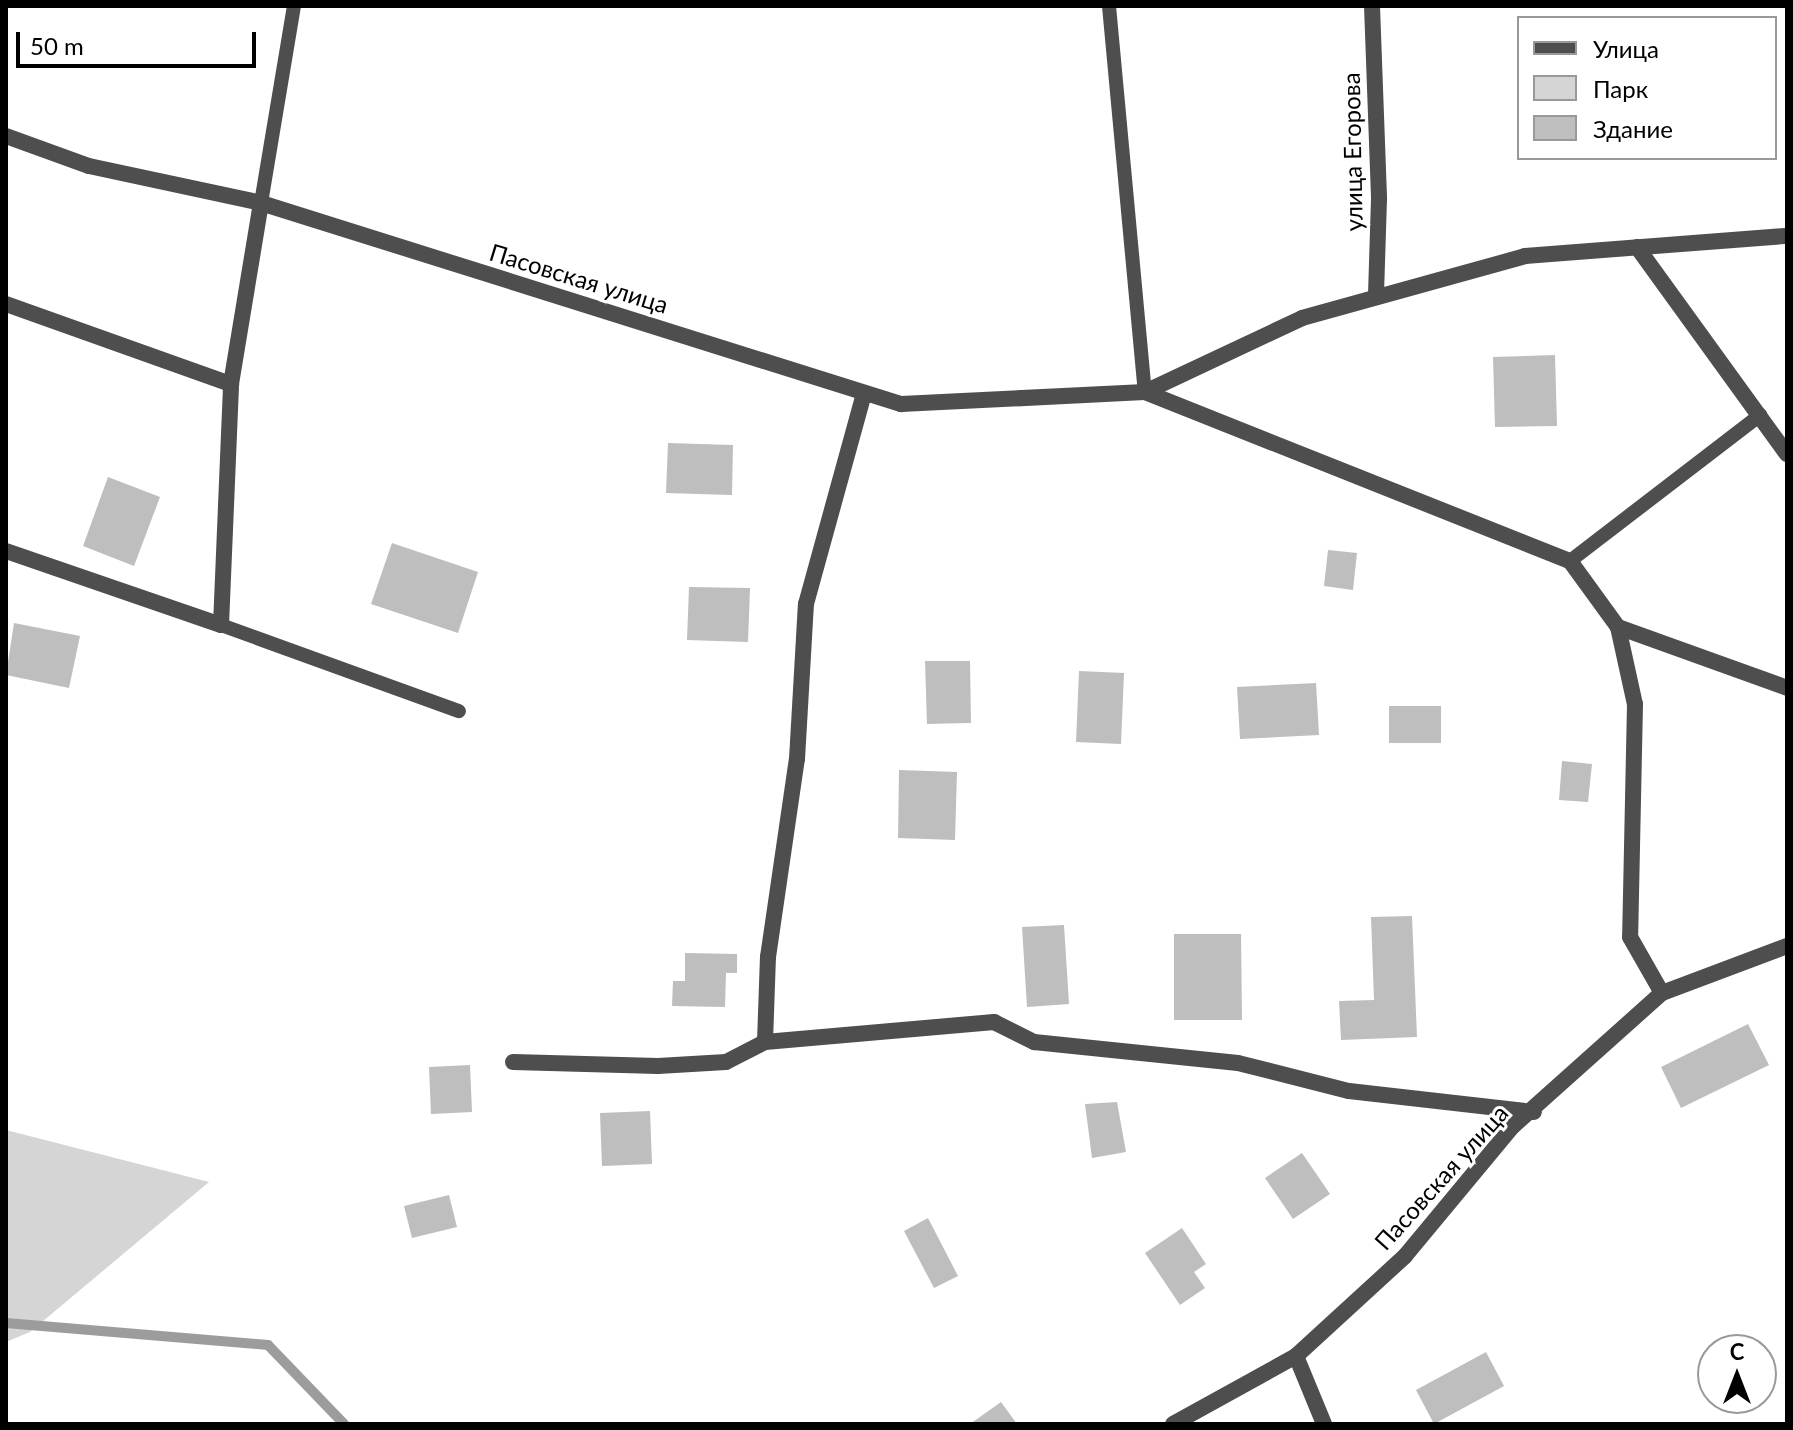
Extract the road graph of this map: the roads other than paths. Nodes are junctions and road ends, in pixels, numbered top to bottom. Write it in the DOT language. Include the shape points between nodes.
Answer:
graph roads {
  1 [pos="294,6"];
  2 [pos="1109,6"];
  3 [pos="1372,6"];
  4 [pos="6,136"];
  5 [pos="261,203"];
  6 [pos="1787,236"];
  7 [pos="1637,247"];
  8 [pos="1376,297"];
  9 [pos="6,304"];
  10 [pos="231,384"];
  11 [pos="1145,392"];
  12 [pos="864,393"];
  13 [pos="1760,415"];
  14 [pos="1787,454"];
  15 [pos="6,551"];
  16 [pos="1570,561"];
  17 [pos="221,625"];
  18 [pos="1618,627"];
  19 [pos="1787,688"];
  20 [pos="459,711"];
  21 [pos="1787,946"];
  22 [pos="1662,993"];
  23 [pos="765,1042"];
  24 [pos="513,1062"];
  25 [pos="1534,1112"];
  26 [pos="1296,1356"];
  27 [pos="1173,1424"];
  28 [pos="1324,1424"];
  1 -- 5 [label="lane"];
  2 -- 11 [label="lane"];
  3 -- 8 [label="street, улица Егорова" via="1379,199"];
  4 -- 5 [label="street, Пасовская улица" via="89,166"];
  5 -- 10 [label="street"];
  5 -- 12 [label="street, Пасовская улица"];
  6 -- 7 [label="street"];
  7 -- 8 [label="street" via="1525,256"];
  7 -- 13 [label="street"];
  8 -- 11 [label="street" via="1302,318"];
  9 -- 10 [label="street"];
  10 -- 17 [label="street"];
  11 -- 12 [label="street, Пасовская улица" via="901,404"];
  11 -- 16 [label="street"];
  12 -- 23 [label="street" via="806,604 797,759 768,957"];
  13 -- 14 [label="street"];
  13 -- 16 [label="lane"];
  15 -- 17 [label="street"];
  16 -- 18 [label="street"];
  17 -- 20 [label="lane"];
  18 -- 19 [label="street"];
  18 -- 22 [label="street" via="1635,704 1630,937"];
  21 -- 22 [label="street, Пасовская улица"];
  22 -- 25 [label="street, Пасовская улица"];
  23 -- 24 [label="street" via="726,1062"];
  23 -- 25 [label="street" via="994,1022 1034,1042 1238,1063 1349,1091"];
  25 -- 26 [label="street, Пасовская улица" via="1512,1127 1405,1256"];
  26 -- 27 [label="street, Пасовская улица"];
  26 -- 28 [label="street"];
}
